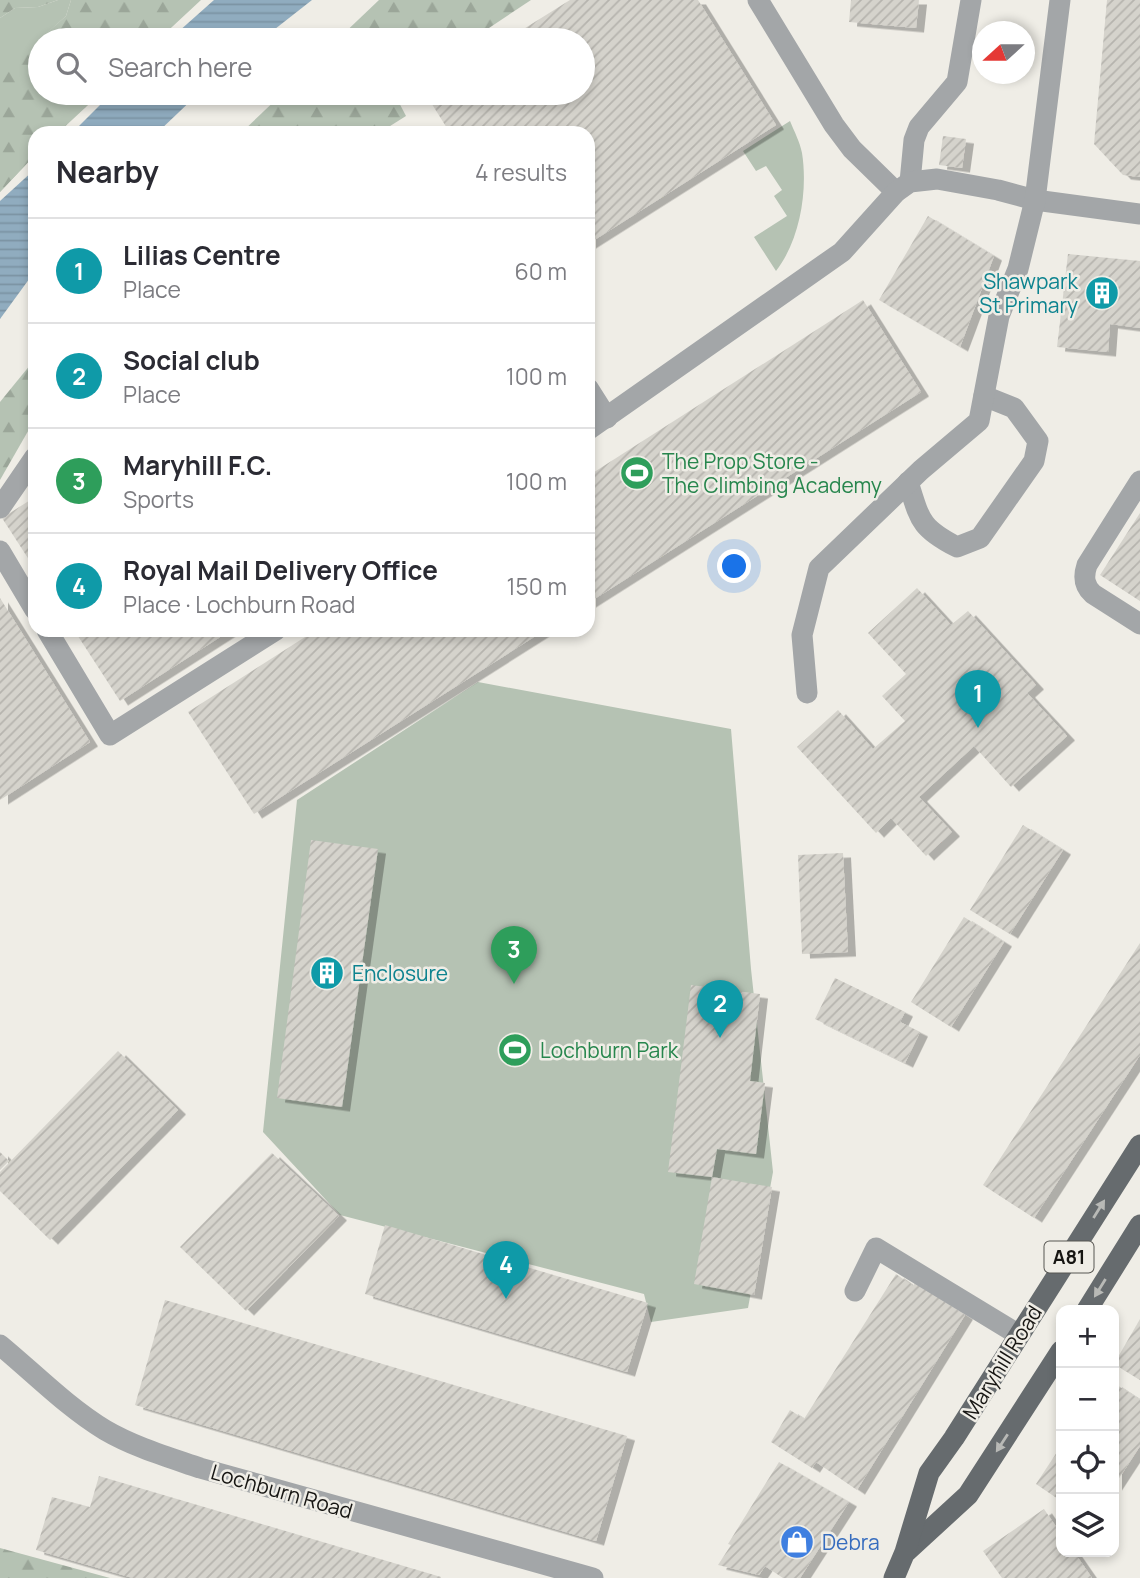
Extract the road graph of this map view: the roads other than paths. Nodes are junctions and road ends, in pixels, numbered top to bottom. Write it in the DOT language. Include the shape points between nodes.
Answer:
graph roads {
  1 [pos="758,0"];
  2 [pos="971,0"];
  3 [pos="1060,0"];
  4 [pos="903,187"];
  5 [pos="1035,200"];
  6 [pos="1140,214"];
  7 [pos="984,396"];
  8 [pos="595,399"];
  9 [pos="607,418"];
  10 [pos="595,426"];
  11 [pos="28,467"];
  12 [pos="1140,481"];
  13 [pos="908,482"];
  14 [pos="0,508"];
  15 [pos="0,551"];
  16 [pos="28,598"];
  17 [pos="1140,624"];
  18 [pos="51,637"];
  19 [pos="265,637"];
  20 [pos="807,693"];
  21 [pos="1140,1145"];
  22 [pos="1140,1225"];
  23 [pos="855,1291"];
  24 [pos="1090,1305"];
  25 [pos="1019,1335"];
  26 [pos="0,1345"];
  27 [pos="1056,1359"];
  28 [pos="905,1552"];
  29 [pos="593,1578"];
  30 [pos="894,1578"];
  1 -- 4 [label="street" via="852,149"];
  2 -- 4 [label="street" via="957,82 919,128"];
  3 -- 5 [label="street"];
  4 -- 5 [label="street" via="937,179"];
  4 -- 9 [label="street" via="842,252"];
  5 -- 6 [label="street"];
  5 -- 7 [label="street" via="1018,270 999,316"];
  7 -- 13 [label="street" via="979,421"];
  7 -- 13 [label="street" via="1014,408 1038,441 1034,461 980,538 957,547 934,536 920,520"];
  8 -- 9 [label="street"];
  9 -- 10 [label="street"];
  11 -- 14 [label="street"];
  12 -- 17 [label="street" via="1084,573 1087,589"];
  13 -- 20 [label="street" via="818,568 802,635"];
  15 -- 16 [label="street"];
  18 -- 19 [label="street" via="110,735"];
  25 -- 21 [label="main road, Maryhill Road / A81, one-way"];
  22 -- 24 [label="main road, A81, one-way"];
  23 -- 25 [label="street" via="876,1248"];
  25 -- 28 [label="main road, Maryhill Road / A81" via="929,1473"];
  26 -- 29 [label="street, Lochburn Road" via="89,1419 149,1450"];
  27 -- 28 [label="main road, Maryhill Road / A81, one-way" via="968,1495"];
  28 -- 30 [label="main road, Maryhill Road / A81"];
}
